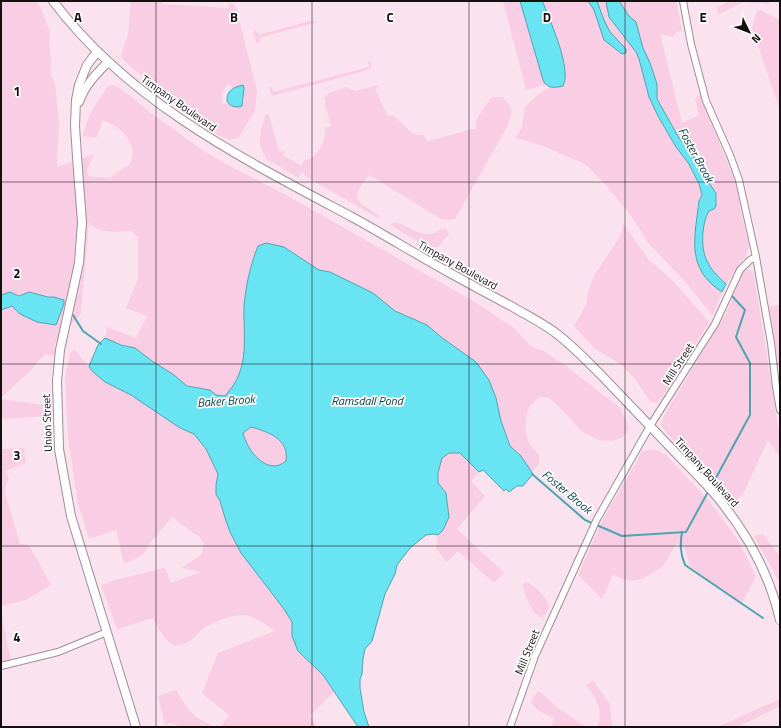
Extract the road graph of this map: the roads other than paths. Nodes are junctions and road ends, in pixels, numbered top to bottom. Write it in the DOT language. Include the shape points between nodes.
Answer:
graph roads {
  1 [pos="52,1"];
  2 [pos="682,1"];
  3 [pos="97,52"];
  4 [pos="108,62"];
  5 [pos="77,110"];
  6 [pos="756,257"];
  7 [pos="780,410"];
  8 [pos="650,426"];
  9 [pos="780,620"];
  10 [pos="107,632"];
  11 [pos="1,666"];
  12 [pos="136,727"];
  13 [pos="510,727"];
  1 -- 3 [label="main road, Timpany Boulevard"];
  2 -- 6 [label="street" via="706,101 739,180"];
  3 -- 4 [label="main road, Timpany Boulevard"];
  3 -- 5 [label="main road" via="89,61 79,85"];
  4 -- 5 [label="main road" via="85,89"];
  4 -- 8 [label="main road, Timpany Boulevard" via="160,104 228,150 356,219 556,333"];
  5 -- 10 [label="main road, Union Street" via="76,157 82,222 79,263 60,350 57,381 58,450 71,516"];
  6 -- 7 [label="street"];
  6 -- 8 [label="street, Mill Street" via="740,270 715,324"];
  8 -- 9 [label="main road, Timpany Boulevard" via="709,488 738,526 755,553 773,595"];
  8 -- 13 [label="street, Mill Street" via="592,528 536,656"];
  10 -- 11 [label="street" via="58,652"];
  10 -- 12 [label="main road, Union Street"];
}
